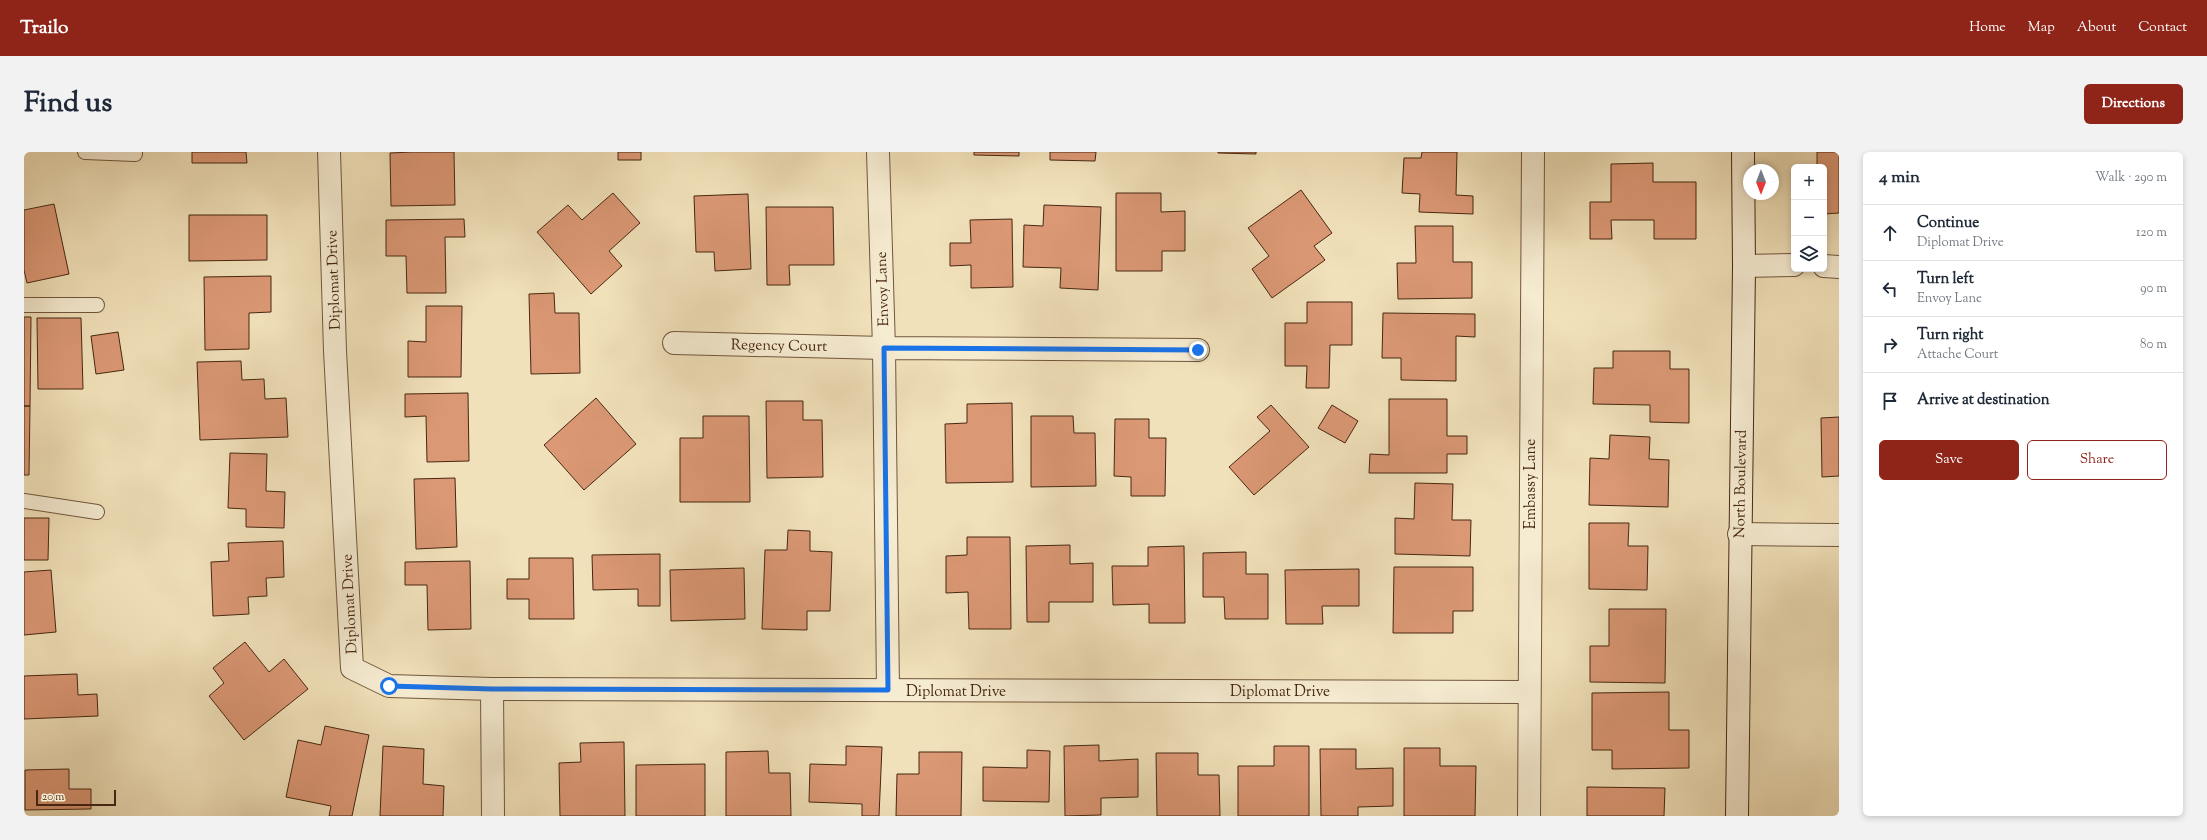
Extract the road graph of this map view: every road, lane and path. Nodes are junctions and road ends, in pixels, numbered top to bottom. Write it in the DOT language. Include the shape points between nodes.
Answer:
graph roads {
  1 [pos="85,152"];
  2 [pos="329,152"];
  3 [pos="878,152"];
  4 [pos="1533,152"];
  5 [pos="1743,152"];
  6 [pos="135,153"];
  7 [pos="1791,265"];
  8 [pos="1744,266"];
  9 [pos="1827,266"];
  10 [pos="1839,267"];
  11 [pos="24,305"];
  12 [pos="97,305"];
  13 [pos="674,343"];
  14 [pos="884,348"];
  15 [pos="1198,350"];
  16 [pos="24,501"];
  17 [pos="97,512"];
  18 [pos="1740,534"];
  19 [pos="1839,535"];
  20 [pos="492,689"];
  21 [pos="888,690"];
  22 [pos="1529,692"];
  23 [pos="493,816"];
  24 [pos="1529,816"];
  25 [pos="1737,816"];
  1 -- 6 [label="lane"];
  2 -- 20 [label="street, Diplomat Drive" via="335,351 352,668 389,686"];
  3 -- 14 [label="street, Envoy Lane"];
  4 -- 22 [label="street, Embassy Lane"];
  5 -- 8 [label="street, North Boulevard"];
  7 -- 8 [label="street"];
  8 -- 18 [label="street, North Boulevard"];
  9 -- 10 [label="street"];
  11 -- 12 [label="lane"];
  13 -- 14 [label="street, Regency Court"];
  14 -- 15 [label="street, Regency Court"];
  14 -- 21 [label="street, Envoy Lane"];
  16 -- 17 [label="lane"];
  18 -- 19 [label="street"];
  18 -- 25 [label="street, North Boulevard"];
  20 -- 21 [label="street, Diplomat Drive"];
  20 -- 23 [label="street"];
  21 -- 22 [label="street, Diplomat Drive"];
  22 -- 24 [label="street, Embassy Lane"];
}
